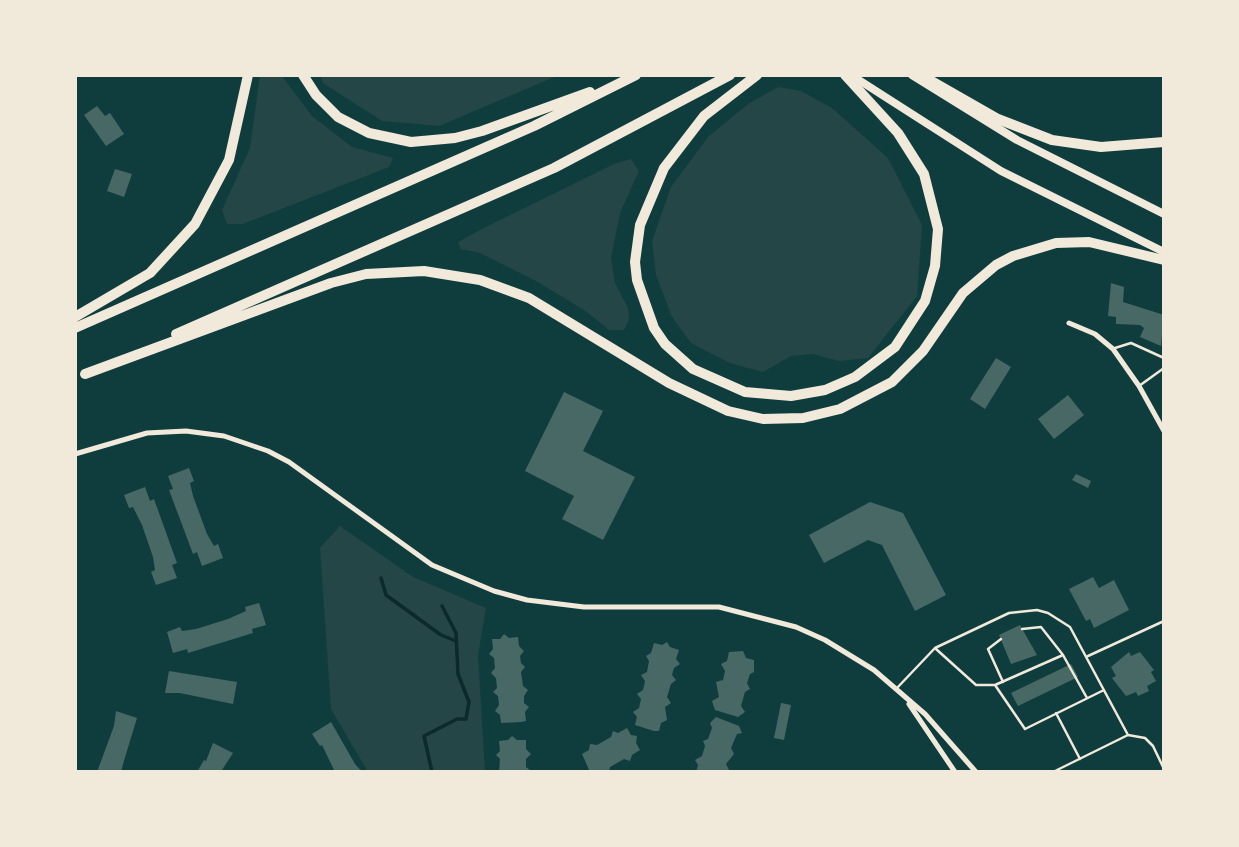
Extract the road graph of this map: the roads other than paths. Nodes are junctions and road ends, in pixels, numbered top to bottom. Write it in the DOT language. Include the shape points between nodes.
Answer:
graph roads {
  1 [pos="248,75"];
  2 [pos="303,75"];
  3 [pos="730,75"];
  4 [pos="757,75"];
  5 [pos="845,75"];
  6 [pos="850,75"];
  7 [pos="912,75"];
  8 [pos="921,75"];
  9 [pos="635,76"];
  10 [pos="1164,142"];
  11 [pos="1164,214"];
  12 [pos="1164,252"];
  13 [pos="1164,260"];
  14 [pos="75,317"];
  15 [pos="1069,323"];
  16 [pos="75,328"];
  17 [pos="1114,349"];
  18 [pos="1164,358"];
  19 [pos="1164,368"];
  20 [pos="80,376"];
  21 [pos="1139,386"];
  22 [pos="1164,431"];
  23 [pos="75,454"];
  24 [pos="1164,621"];
  25 [pos="1022,629"];
  26 [pos="1001,639"];
  27 [pos="935,648"];
  28 [pos="1063,655"];
  29 [pos="1088,656"];
  30 [pos="1003,682"];
  31 [pos="995,685"];
  32 [pos="896,688"];
  33 [pos="1104,690"];
  34 [pos="1087,698"];
  35 [pos="1056,713"];
  36 [pos="1128,735"];
  37 [pos="1080,759"];
  38 [pos="1164,769"];
  39 [pos="955,772"];
  40 [pos="976,772"];
  41 [pos="1053,772"];
  1 -- 14 [label="highway" via="229,160 195,224 150,273"];
  2 -- 9 [label="highway" via="338,117 369,133 411,142 482,131"];
  3 -- 20 [label="highway" via="554,168"];
  4 -- 5 [label="highway" via="704,116 664,168 640,225 635,262 654,328 694,369 745,392 791,396 825,390 855,377 895,347 925,301 936,266 938,229 924,174 898,134"];
  6 -- 12 [label="main road" via="1001,171"];
  7 -- 11 [label="main road" via="1017,140"];
  8 -- 10 [label="highway" via="998,119 1052,140 1101,147"];
  9 -- 16 [label="highway" via="534,126"];
  13 -- 20 [label="highway" via="1090,242 1056,243 1013,256 963,293 923,351 892,382 851,405 803,418 763,419 728,411 669,383 529,298 480,280 424,271 366,274 331,283"];
  15 -- 17 [label="street"];
  17 -- 18 [label="lane" via="1131,344"];
  17 -- 21 [label="street"];
  19 -- 21 [label="lane"];
  21 -- 22 [label="street"];
  23 -- 32 [label="street" via="147,433 186,431 224,436 289,462 399,544 463,580 527,600 557,604 719,607 758,615 825,640 855,656"];
  24 -- 29 [label="lane"];
  25 -- 28 [label="lane" via="1041,627"];
  26 -- 30 [label="lane" via="991,644 988,655"];
  27 -- 29 [label="lane" via="1009,612 1037,610 1070,627"];
  27 -- 31 [label="lane" via="976,685"];
  27 -- 32 [label="lane"];
  28 -- 30 [label="lane"];
  28 -- 34 [label="lane"];
  29 -- 33 [label="lane"];
  30 -- 31 [label="lane"];
  31 -- 35 [label="lane" via="1025,729"];
  32 -- 39 [label="street"];
  32 -- 40 [label="street" via="952,741"];
  33 -- 34 [label="lane"];
  33 -- 36 [label="lane"];
  34 -- 35 [label="lane"];
  35 -- 37 [label="lane"];
  36 -- 37 [label="lane"];
  36 -- 38 [label="lane" via="1146,738"];
  37 -- 41 [label="lane"];
}
